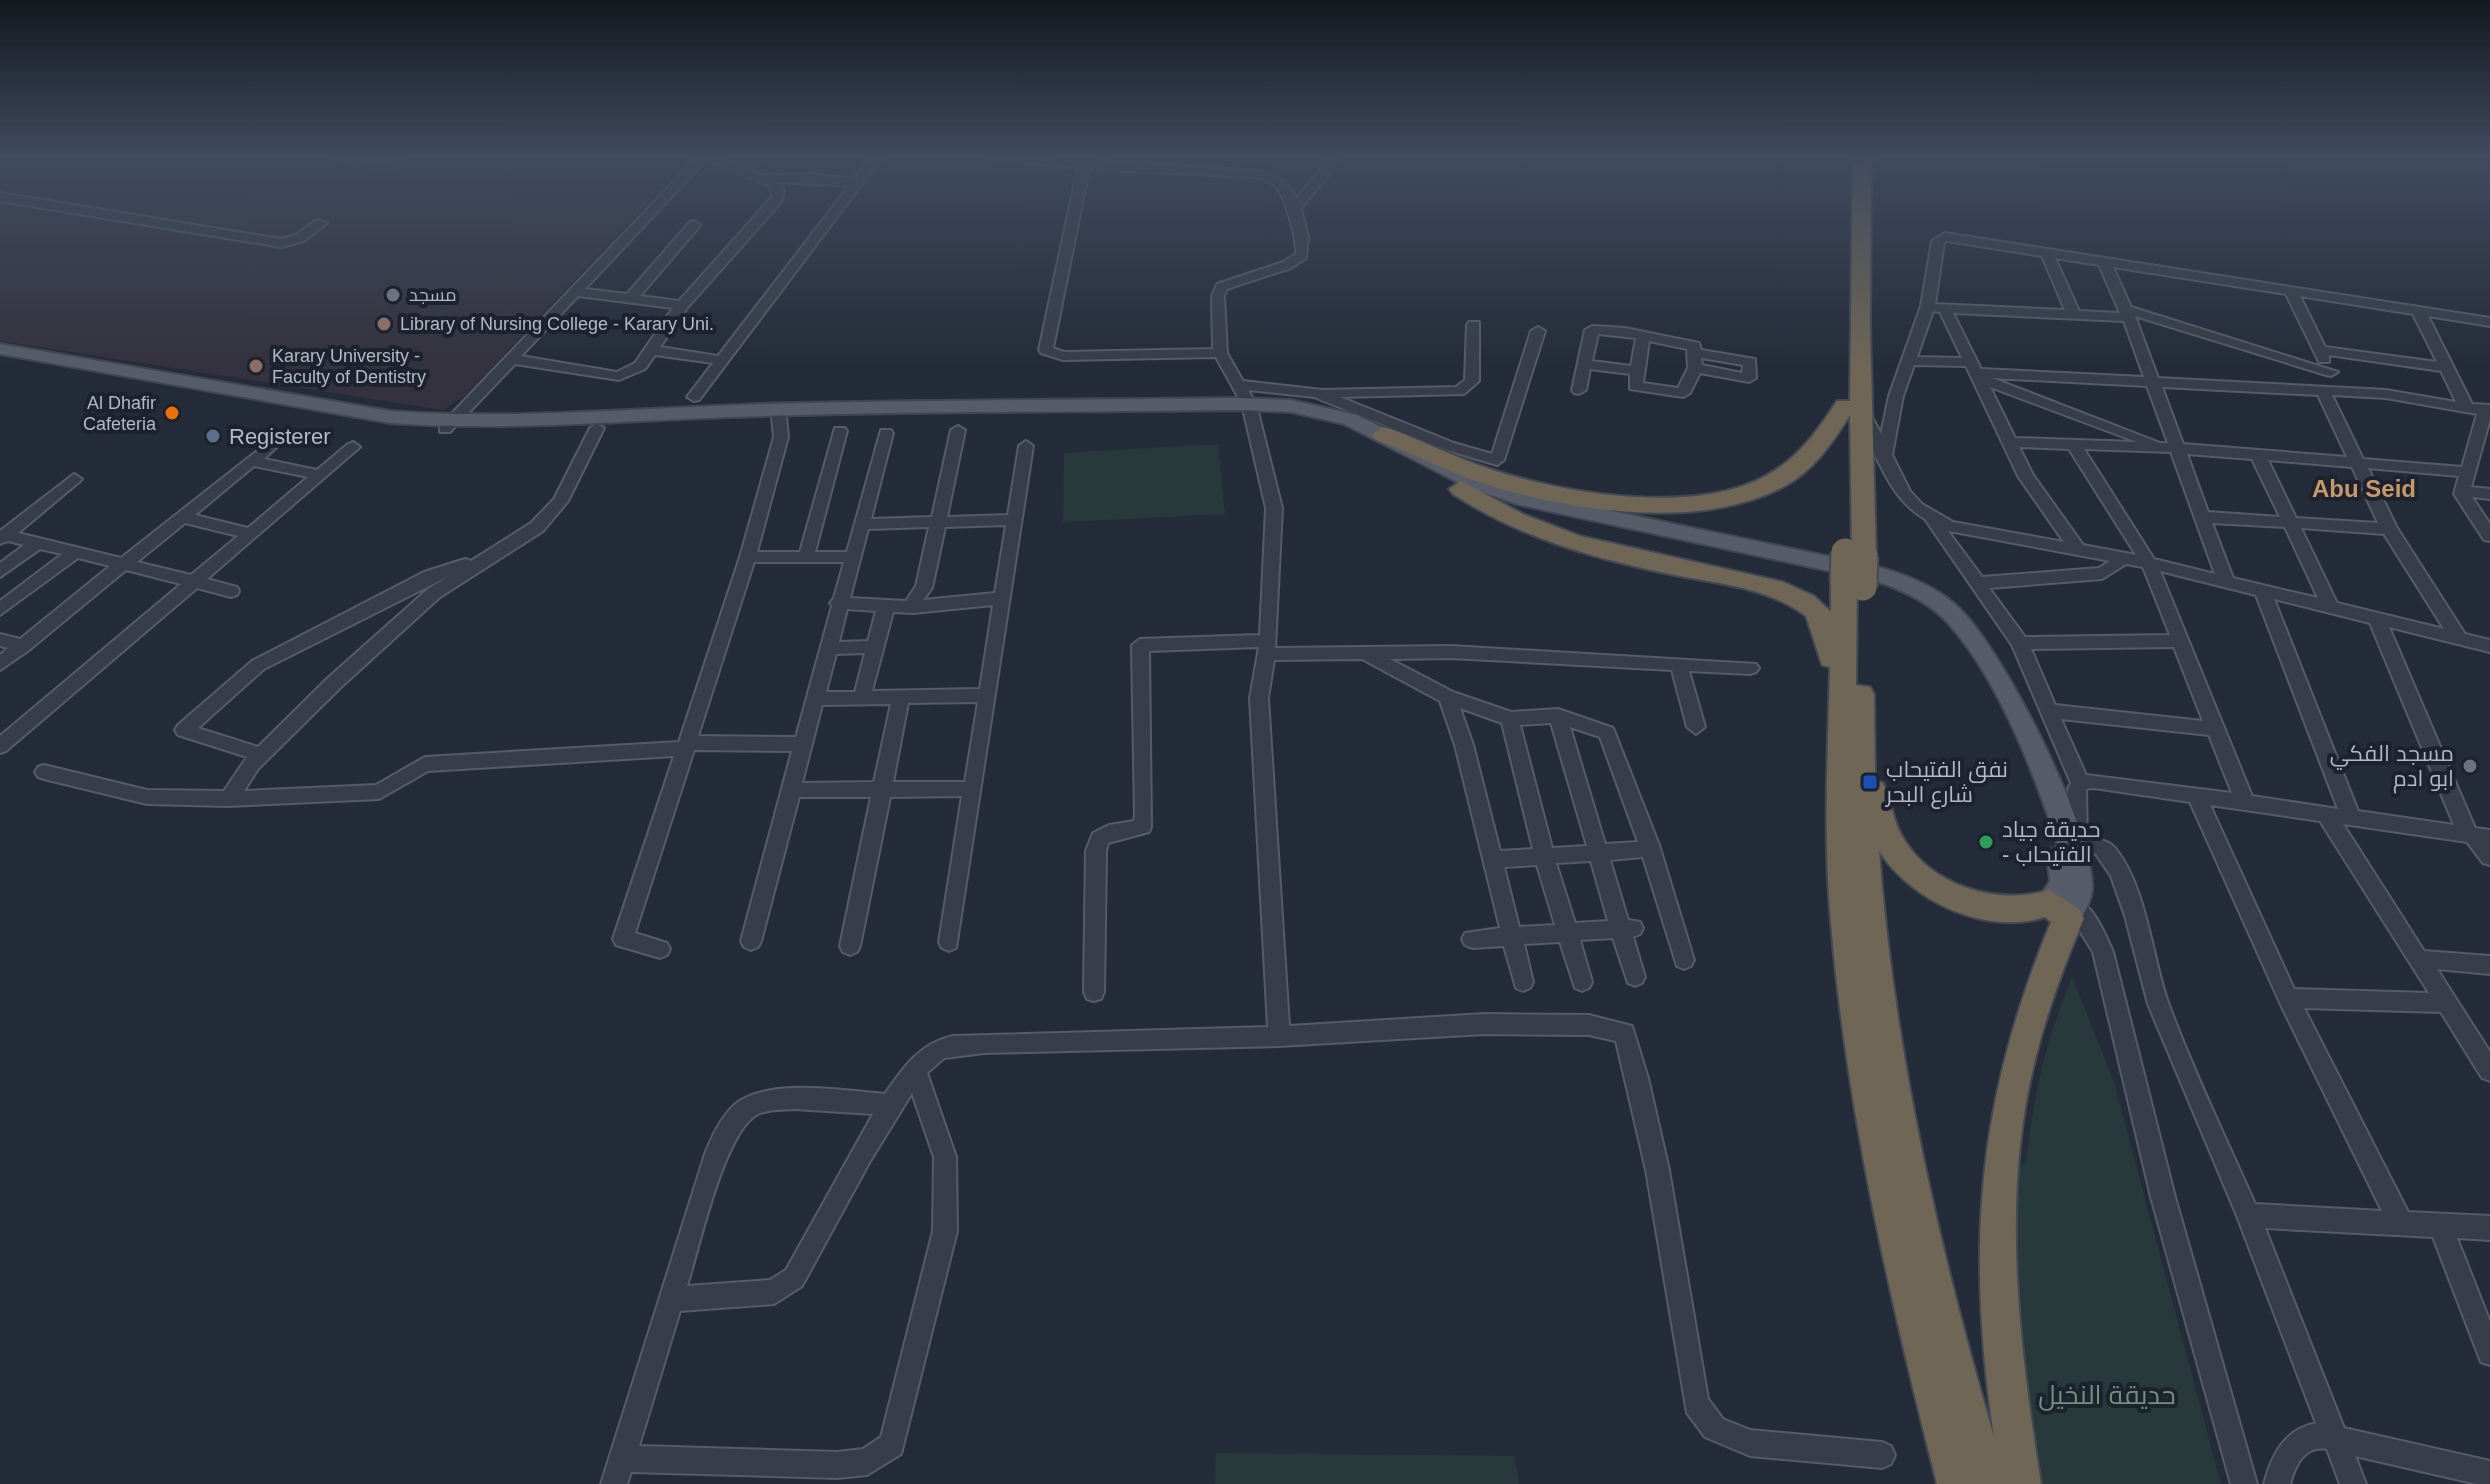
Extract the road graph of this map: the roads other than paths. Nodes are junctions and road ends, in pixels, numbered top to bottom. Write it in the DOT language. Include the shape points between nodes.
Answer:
graph roads {
  1 [pos="173,225"];
  2 [pos="318,225"];
  3 [pos="641,225"];
  4 [pos="694,225"];
  5 [pos="754,225"];
  6 [pos="825,225"];
  7 [pos="1072,225"];
  8 [pos="1296,225"];
  9 [pos="1851,225"];
  10 [pos="1860,225"];
  11 [pos="2047,254"];
  12 [pos="2105,264"];
  13 [pos="577,292"];
  14 [pos="2292,294"];
  15 [pos="631,298"];
  16 [pos="682,305"];
  17 [pos="1928,306"];
  18 [pos="1945,309"];
  19 [pos="2419,312"];
  20 [pos="2073,313"];
  21 [pos="2127,313"];
  22 [pos="2490,322"];
  23 [pos="1474,325"];
  24 [pos="1538,331"];
  25 [pos="1643,338"];
  26 [pos="0,349"];
  27 [pos="651,350"];
  28 [pos="2319,350"];
  29 [pos="1220,353"];
  30 [pos="512,359"];
  31 [pos="721,360"];
  32 [pos="0,361"];
  33 [pos="1909,361"];
  34 [pos="1585,364"];
  35 [pos="2445,367"];
  36 [pos="1636,371"];
  37 [pos="1976,371"];
  38 [pos="2331,372"];
  39 [pos="2150,381"];
  40 [pos="176,384"];
  41 [pos="1239,385"];
  42 [pos="1579,390"];
  43 [pos="2323,391"];
  44 [pos="1317,393"];
  45 [pos="2344,393"];
  46 [pos="694,397"];
  47 [pos="2466,407"];
  48 [pos="1250,408"];
  49 [pos="2066,409"];
  50 [pos="1854,410"];
  51 [pos="2488,410"];
  52 [pos="779,417"];
  53 [pos="447,426"];
  54 [pos="597,428"];
  55 [pos="958,430"];
  56 [pos="840,431"];
  57 [pos="886,433"];
  58 [pos="1383,434"];
  59 [pos="276,441"];
  60 [pos="2008,442"];
  61 [pos="1026,446"];
  62 [pos="353,447"];
  63 [pos="2078,447"];
  64 [pos="2169,447"];
  65 [pos="2482,447"];
  66 [pos="2258,455"];
  67 [pos="1884,458"];
  68 [pos="253,461"];
  69 [pos="2354,462"];
  70 [pos="2468,472"];
  71 [pos="320,475"];
  72 [pos="74,479"];
  73 [pos="1461,489"];
  74 [pos="2462,491"];
  75 [pos="2490,494"];
  76 [pos="183,517"];
  77 [pos="2204,517"];
  78 [pos="1014,520"];
  79 [pos="1932,520"];
  80 [pos="2287,521"];
  81 [pos="938,522"];
  82 [pos="860,524"];
  83 [pos="2389,529"];
  84 [pos="252,534"];
  85 [pos="2490,536"];
  86 [pos="2,537"];
  87 [pos="36,544"];
  88 [pos="2077,549"];
  89 [pos="76,552"];
  90 [pos="491,556"];
  91 [pos="2119,556"];
  92 [pos="748,557"];
  93 [pos="806,557"];
  94 [pos="851,557"];
  95 [pos="2149,563"];
  96 [pos="125,564"];
  97 [pos="1854,569"];
  98 [pos="0,571"];
  99 [pos="196,581"];
  100 [pos="2226,581"];
  101 [pos="1980,583"];
  102 [pos="2262,590"];
  103 [pos="231,591"];
  104 [pos="1003,598"];
  105 [pos="4,601"];
  106 [pos="838,603"];
  107 [pos="886,605"];
  108 [pos="913,607"];
  109 [pos="2331,608"];
  110 [pos="2378,621"];
  111 [pos="0,640"];
  112 [pos="2460,640"];
  113 [pos="2180,641"];
  114 [pos="2020,643"];
  115 [pos="23,646"];
  116 [pos="875,647"];
  117 [pos="831,648"];
  118 [pos="1267,648"];
  119 [pos="2488,649"];
  120 [pos="1364,652"];
  121 [pos="0,664"];
  122 [pos="1679,664"];
  123 [pos="1750,668"];
  124 [pos="987,695"];
  125 [pos="862,697"];
  126 [pos="901,697"];
  127 [pos="1447,697"];
  128 [pos="817,699"];
  129 [pos="2052,711"];
  130 [pos="1558,716"];
  131 [pos="1841,716"];
  132 [pos="1510,719"];
  133 [pos="1696,727"];
  134 [pos="2217,729"];
  135 [pos="804,744"];
  136 [pos="0,746"];
  137 [pos="687,746"];
  138 [pos="1862,748"];
  139 [pos="261,755"];
  140 [pos="44,772"];
  141 [pos="2080,783"];
  142 [pos="884,789"];
  143 [pos="973,789"];
  144 [pos="792,790"];
  145 [pos="2196,795"];
  146 [pos="229,799"];
  147 [pos="2245,802"];
  148 [pos="2326,814"];
  149 [pos="2350,816"];
  150 [pos="2477,836"];
  151 [pos="1650,849"];
  152 [pos="1595,850"];
  153 [pos="2077,853"];
  154 [pos="2490,857"];
  155 [pos="1545,858"];
  156 [pos="1492,860"];
  157 [pos="2064,909"];
  158 [pos="1627,928"];
  159 [pos="1566,933"];
  160 [pos="1511,936"];
  161 [pos="1472,939"];
  162 [pos="751,941"];
  163 [pos="949,942"];
  164 [pos="850,946"];
  165 [pos="660,949"];
  166 [pos="2418,959"];
  167 [pos="1684,960"];
  168 [pos="2490,965"];
  169 [pos="1635,977"];
  170 [pos="1523,982"];
  171 [pos="1582,982"];
  172 [pos="1094,992"];
  173 [pos="2288,998"];
  174 [pos="2447,1003"];
  175 [pos="1279,1036"];
  176 [pos="915,1071"];
  177 [pos="2490,1071"];
  178 [pos="891,1105"];
  179 [pos="2248,1215"];
  180 [pos="2401,1224"];
  181 [pos="2440,1226"];
  182 [pos="2490,1228"];
  183 [pos="673,1299"];
  184 [pos="2484,1329"];
  185 [pos="2490,1353"];
  186 [pos="2333,1438"];
  187 [pos="1882,1455"];
  188 [pos="617,1472"];
  189 [pos="2490,1474"];
  190 [pos="1957,1484"];
  191 [pos="1987,1484"];
  192 [pos="2021,1484"];
  193 [pos="2244,1484"];
  194 [pos="2277,1484"];
  195 [pos="2353,1484"];
  1 -- 2 [label="street" via="281,243"];
  3 -- 13 [label="street"];
  4 -- 15 [label="street"];
  5 -- 16 [label="street"];
  6 -- 31 [label="street"];
  7 -- 29 [label="street" via="1046,350 1063,356"];
  8 -- 29 [label="street" via="1302,255 1222,287"];
  9 -- 50 [label="highway"];
  10 -- 50 [label="highway"];
  11 -- 12 [label="street"];
  11 -- 17 [label="street" via="1941,239"];
  11 -- 20 [label="street"];
  12 -- 14 [label="street" via="2174,271"];
  12 -- 21 [label="street"];
  13 -- 15 [label="street"];
  13 -- 30 [label="street"];
  14 -- 19 [label="street"];
  14 -- 28 [label="street"];
  15 -- 16 [label="street"];
  16 -- 27 [label="street"];
  17 -- 18 [label="street"];
  17 -- 33 [label="street"];
  18 -- 20 [label="street"];
  18 -- 37 [label="street"];
  19 -- 22 [label="street"];
  19 -- 35 [label="street"];
  20 -- 21 [label="street"];
  21 -- 38 [label="street"];
  21 -- 39 [label="street"];
  23 -- 44 [label="street" via="1472,381 1459,391"];
  24 -- 44 [label="street" via="1497,460"];
  25 -- 34 [label="street" via="1592,330"];
  25 -- 36 [label="street"];
  25 -- 36 [label="street" via="1694,346 1695,360 1683,393 1635,386"];
  26 -- 40 [label="main road"];
  27 -- 30 [label="street" via="640,366 619,376"];
  27 -- 31 [label="street"];
  28 -- 35 [label="street"];
  28 -- 38 [label="street"];
  29 -- 41 [label="street"];
  30 -- 53 [label="street"];
  31 -- 46 [label="street"];
  32 -- 40 [label="main road"];
  33 -- 37 [label="street"];
  33 -- 67 [label="street"];
  34 -- 36 [label="street"];
  34 -- 42 [label="street"];
  35 -- 47 [label="street"];
  37 -- 39 [label="street"];
  37 -- 49 [label="street"];
  37 -- 60 [label="street"];
  38 -- 45 [label="street"];
  39 -- 43 [label="street"];
  39 -- 64 [label="street"];
  40 -- 53 [label="main road" via="408,428"];
  41 -- 44 [label="street"];
  41 -- 48 [label="street"];
  43 -- 45 [label="street"];
  43 -- 69 [label="street"];
  45 -- 47 [label="street"];
  47 -- 51 [label="street"];
  48 -- 52 [label="main road"];
  48 -- 53 [label="main road" via="760,410"];
  48 -- 58 [label="main road" via="1315,410"];
  48 -- 73 [label="main road" via="1335,423"];
  48 -- 118 [label="street" via="1274,508"];
  49 -- 63 [label="street"];
  49 -- 64 [label="street"];
  50 -- 58 [label="highway" via="1776,481 1751,493 1684,503 1599,499 1494,479"];
  50 -- 67 [label="street"];
  50 -- 97 [label="highway"];
  51 -- 65 [label="street"];
  52 -- 54 [label="main road"];
  52 -- 92 [label="street" via="781,437"];
  53 -- 54 [label="main road"];
  54 -- 90 [label="street" via="552,512"];
  55 -- 81 [label="street"];
  56 -- 93 [label="street"];
  57 -- 82 [label="street"];
  58 -- 153 [label="main road" via="1462,476 1527,500 1874,573 1924,592 1955,617 1980,649"];
  59 -- 68 [label="street"];
  60 -- 63 [label="street"];
  60 -- 88 [label="street"];
  61 -- 78 [label="street"];
  62 -- 71 [label="street"];
  63 -- 64 [label="street"];
  63 -- 95 [label="street"];
  64 -- 66 [label="street"];
  64 -- 77 [label="street"];
  65 -- 70 [label="street"];
  66 -- 69 [label="street"];
  66 -- 80 [label="street"];
  67 -- 79 [label="street" via="1904,493"];
  68 -- 71 [label="street"];
  68 -- 76 [label="street"];
  69 -- 70 [label="street"];
  69 -- 83 [label="street"];
  70 -- 74 [label="street"];
  71 -- 84 [label="street"];
  72 -- 86 [label="street"];
  73 -- 131 [label="highway" via="1513,521 1570,543 1756,584 1803,601 1824,622"];
  73 -- 157 [label="main road" via="1546,514 1866,580 1925,605 1954,632 1974,661 2043,810 2064,872"];
  74 -- 75 [label="street"];
  74 -- 85 [label="street"];
  76 -- 84 [label="street"];
  76 -- 96 [label="street"];
  77 -- 80 [label="street"];
  77 -- 100 [label="street"];
  78 -- 81 [label="street"];
  78 -- 104 [label="street"];
  79 -- 88 [label="street"];
  79 -- 101 [label="street"];
  80 -- 83 [label="street"];
  80 -- 109 [label="street"];
  81 -- 82 [label="street"];
  81 -- 108 [label="street" via="924,588"];
  82 -- 94 [label="street"];
  83 -- 112 [label="street"];
  84 -- 99 [label="street"];
  86 -- 87 [label="street"];
  87 -- 89 [label="street"];
  87 -- 98 [label="street"];
  88 -- 91 [label="street"];
  89 -- 96 [label="street"];
  89 -- 105 [label="street"];
  90 -- 139 [label="street" via="434,593"];
  90 -- 139 [label="street" via="430,576 258,665 184,730"];
  91 -- 95 [label="street"];
  91 -- 101 [label="street" via="2118,564 2102,573"];
  92 -- 93 [label="street"];
  92 -- 137 [label="street"];
  93 -- 94 [label="street"];
  94 -- 106 [label="street"];
  95 -- 100 [label="street"];
  95 -- 113 [label="street"];
  96 -- 99 [label="street"];
  96 -- 115 [label="street"];
  97 -- 131 [label="highway"];
  97 -- 138 [label="highway"];
  99 -- 103 [label="street"];
  99 -- 136 [label="street"];
  100 -- 102 [label="street"];
  101 -- 114 [label="street"];
  102 -- 109 [label="street"];
  102 -- 149 [label="street"];
  104 -- 108 [label="street"];
  104 -- 124 [label="street"];
  106 -- 107 [label="street"];
  106 -- 117 [label="street"];
  107 -- 108 [label="street"];
  107 -- 116 [label="street"];
  109 -- 110 [label="street"];
  110 -- 112 [label="street"];
  110 -- 150 [label="street"];
  111 -- 115 [label="street"];
  112 -- 119 [label="street"];
  113 -- 114 [label="street"];
  113 -- 134 [label="street"];
  114 -- 129 [label="street"];
  115 -- 121 [label="street"];
  116 -- 117 [label="street"];
  116 -- 125 [label="street"];
  117 -- 128 [label="street"];
  118 -- 120 [label="street"];
  118 -- 172 [label="street" via="1140,645 1144,815 1142,827 1109,833 1100,838 1096,851"];
  118 -- 175 [label="street" via="1260,712"];
  120 -- 122 [label="street"];
  120 -- 127 [label="street"];
  122 -- 123 [label="street"];
  122 -- 133 [label="street"];
  124 -- 126 [label="street"];
  124 -- 143 [label="street"];
  125 -- 126 [label="street"];
  125 -- 128 [label="street"];
  126 -- 142 [label="street"];
  127 -- 132 [label="street"];
  127 -- 156 [label="street"];
  128 -- 135 [label="street"];
  129 -- 134 [label="street"];
  129 -- 141 [label="street"];
  130 -- 132 [label="street"];
  130 -- 151 [label="street" via="1607,733"];
  130 -- 152 [label="street"];
  131 -- 190 [label="highway" via="1844,879 1858,1019 1900,1259"];
  132 -- 155 [label="street"];
  134 -- 147 [label="street"];
  135 -- 137 [label="street"];
  135 -- 144 [label="street"];
  137 -- 146 [label="street" via="425,764 379,792"];
  137 -- 165 [label="street" via="623,939"];
  138 -- 157 [label="highway" via="1886,837 1914,870 1992,909"];
  138 -- 191 [label="highway" via="1869,921 1890,1071 1931,1267"];
  139 -- 146 [label="street"];
  140 -- 146 [label="street" via="147,797"];
  141 -- 145 [label="street"];
  141 -- 153 [label="street"];
  142 -- 143 [label="street"];
  142 -- 144 [label="street"];
  142 -- 164 [label="street"];
  143 -- 163 [label="street"];
  144 -- 162 [label="street"];
  145 -- 147 [label="street"];
  145 -- 173 [label="street"];
  147 -- 148 [label="street"];
  148 -- 149 [label="street"];
  148 -- 166 [label="street"];
  149 -- 150 [label="street"];
  150 -- 154 [label="street"];
  151 -- 152 [label="street"];
  151 -- 167 [label="street"];
  152 -- 155 [label="street"];
  152 -- 158 [label="street"];
  153 -- 157 [label="main road" via="2079,880"];
  153 -- 179 [label="street" via="2100,847 2116,864 2158,1004"];
  155 -- 156 [label="street"];
  155 -- 159 [label="street"];
  156 -- 160 [label="street"];
  157 -- 192 [label="highway" via="2018,1063 1995,1221 2001,1351"];
  157 -- 193 [label="street" via="2094,932 2103,952 2159,1183"];
  158 -- 159 [label="street"];
  158 -- 169 [label="street"];
  159 -- 160 [label="street"];
  159 -- 171 [label="street"];
  160 -- 161 [label="street"];
  160 -- 170 [label="street"];
  166 -- 168 [label="street"];
  166 -- 174 [label="street"];
  173 -- 174 [label="street"];
  173 -- 180 [label="street"];
  174 -- 177 [label="street"];
  175 -- 176 [label="street" via="984,1043 936,1051"];
  175 -- 187 [label="street" via="1484,1024 1589,1025 1624,1033 1660,1185 1696,1404 1714,1428 1750,1443"];
  176 -- 178 [label="street"];
  176 -- 188 [label="street" via="945,1157 945,1231 892,1445 867,1462 837,1465"];
  178 -- 183 [label="street" via="794,1278 774,1292"];
  178 -- 183 [label="street" via="772,1100 751,1105 731,1123 716,1154"];
  179 -- 180 [label="street"];
  179 -- 186 [label="street"];
  180 -- 181 [label="street"];
  181 -- 182 [label="street"];
  181 -- 184 [label="street"];
  183 -- 188 [label="street"];
  184 -- 185 [label="street"];
  186 -- 189 [label="street"];
  186 -- 194 [label="street" via="2307,1436 2292,1448"];
  186 -- 195 [label="street"];
}
